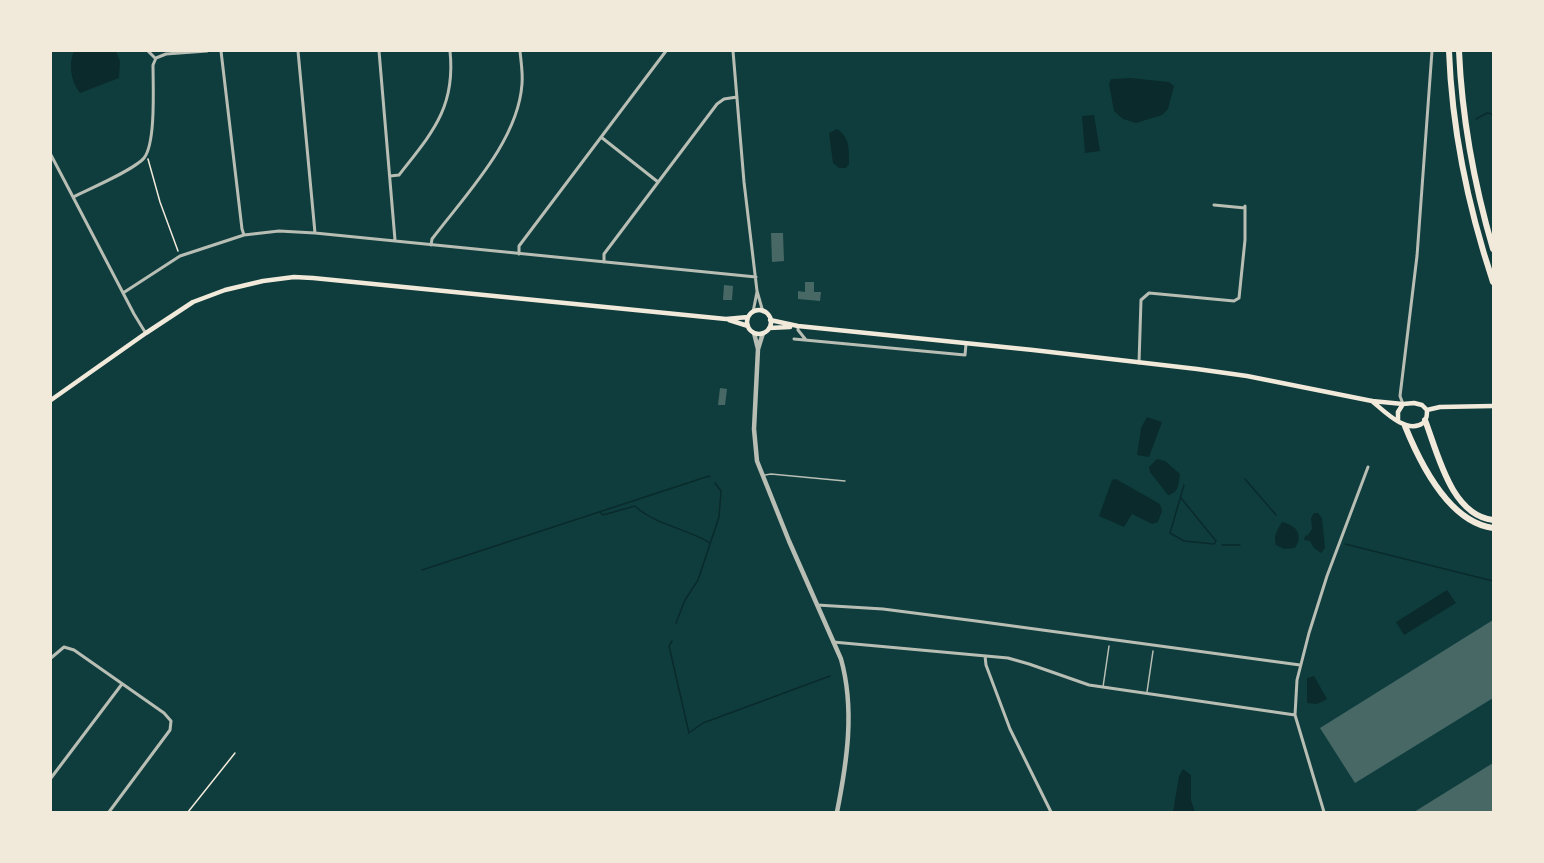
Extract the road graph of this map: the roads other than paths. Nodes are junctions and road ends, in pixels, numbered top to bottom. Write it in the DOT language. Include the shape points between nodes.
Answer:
graph roads {
  1 [pos="148,51"];
  2 [pos="207,51"];
  3 [pos="221,51"];
  4 [pos="298,51"];
  5 [pos="379,51"];
  6 [pos="450,51"];
  7 [pos="520,51"];
  8 [pos="666,51"];
  9 [pos="733,51"];
  10 [pos="1432,51"];
  11 [pos="1449,51"];
  12 [pos="1459,51"];
  13 [pos="156,58"];
  14 [pos="737,97"];
  15 [pos="601,137"];
  16 [pos="51,155"];
  17 [pos="390,176"];
  18 [pos="658,182"];
  19 [pos="73,197"];
  20 [pos="1214,205"];
  21 [pos="315,233"];
  22 [pos="244,235"];
  23 [pos="394,241"];
  24 [pos="431,245"];
  25 [pos="1493,249"];
  26 [pos="519,254"];
  27 [pos="604,262"];
  28 [pos="756,277"];
  29 [pos="1493,282"];
  30 [pos="757,291"];
  31 [pos="123,293"];
  32 [pos="753,312"];
  33 [pos="763,312"];
  34 [pos="748,317"];
  35 [pos="726,319"];
  36 [pos="770,320"];
  37 [pos="748,326"];
  38 [pos="798,326"];
  39 [pos="769,328"];
  40 [pos="146,333"];
  41 [pos="754,333"];
  42 [pos="763,333"];
  43 [pos="794,339"];
  44 [pos="806,340"];
  45 [pos="966,344"];
  46 [pos="758,349"];
  47 [pos="1139,363"];
  48 [pos="51,400"];
  49 [pos="1372,401"];
  50 [pos="1403,404"];
  51 [pos="1493,406"];
  52 [pos="1427,410"];
  53 [pos="1398,420"];
  54 [pos="1425,420"];
  55 [pos="1405,426"];
  56 [pos="1368,467"];
  57 [pos="762,476"];
  58 [pos="845,481"];
  59 [pos="1493,520"];
  60 [pos="1493,528"];
  61 [pos="817,605"];
  62 [pos="833,642"];
  63 [pos="1109,646"];
  64 [pos="1153,651"];
  65 [pos="985,656"];
  66 [pos="51,658"];
  67 [pos="1300,665"];
  68 [pos="122,684"];
  69 [pos="1103,688"];
  70 [pos="1147,694"];
  71 [pos="1294,715"];
  72 [pos="51,778"];
  73 [pos="109,812"];
  74 [pos="837,812"];
  75 [pos="1051,812"];
  76 [pos="1324,812"];
  1 -- 13 [label="street"];
  2 -- 13 [label="street"];
  3 -- 22 [label="street"];
  4 -- 21 [label="street"];
  5 -- 17 [label="street"];
  6 -- 17 [label="street" via="451,82 440,120 399,176"];
  7 -- 24 [label="street" via="522,83 505,142"];
  8 -- 15 [label="street"];
  9 -- 14 [label="street"];
  10 -- 50 [label="street" via="1418,256 1400,396"];
  11 -- 29 [label="highway" via="1462,168"];
  12 -- 25 [label="highway" via="1468,147"];
  13 -- 19 [label="street" via="151,139 145,156"];
  14 -- 18 [label="street" via="717,104"];
  14 -- 28 [label="street"];
  15 -- 18 [label="street"];
  15 -- 26 [label="street" via="519,246"];
  16 -- 19 [label="street"];
  17 -- 23 [label="street"];
  18 -- 27 [label="street" via="604,254"];
  19 -- 31 [label="street"];
  20 -- 47 [label="street" via="1245,207 1239,298 1234,301 1149,293 1141,300"];
  21 -- 22 [label="street" via="279,231"];
  21 -- 23 [label="street"];
  22 -- 31 [label="street" via="180,256"];
  23 -- 24 [label="street"];
  24 -- 26 [label="street"];
  26 -- 27 [label="street"];
  27 -- 28 [label="street"];
  28 -- 30 [label="street"];
  30 -- 32 [label="street"];
  30 -- 33 [label="street"];
  31 -- 40 [label="street"];
  32 -- 33 [label="main road"];
  32 -- 34 [label="main road"];
  33 -- 36 [label="main road"];
  34 -- 35 [label="main road"];
  34 -- 37 [label="main road"];
  35 -- 37 [label="main road"];
  35 -- 40 [label="main road" via="294,277 212,294"];
  36 -- 38 [label="main road"];
  36 -- 39 [label="main road"];
  37 -- 41 [label="main road"];
  38 -- 39 [label="main road"];
  38 -- 44 [label="street"];
  38 -- 45 [label="main road"];
  39 -- 42 [label="main road"];
  40 -- 48 [label="main road"];
  41 -- 42 [label="main road"];
  41 -- 46 [label="street"];
  42 -- 46 [label="street"];
  43 -- 44 [label="street"];
  44 -- 45 [label="street" via="965,355"];
  45 -- 47 [label="main road"];
  46 -- 57 [label="street" via="754,429"];
  47 -- 49 [label="main road" via="1247,376"];
  49 -- 50 [label="main road"];
  49 -- 53 [label="main road"];
  50 -- 52 [label="main road" via="1420,404"];
  50 -- 53 [label="main road"];
  51 -- 52 [label="main road"];
  52 -- 54 [label="main road"];
  53 -- 55 [label="main road"];
  54 -- 55 [label="main road" via="1419,425"];
  54 -- 59 [label="highway" via="1459,500 1476,515"];
  55 -- 60 [label="highway" via="1420,458 1455,510 1473,522"];
  56 -- 67 [label="street" via="1327,576"];
  57 -- 58 [label="lane"];
  57 -- 61 [label="street"];
  61 -- 62 [label="street"];
  61 -- 67 [label="street" via="964,619"];
  62 -- 65 [label="street"];
  62 -- 74 [label="street" via="845,675 848,704"];
  63 -- 69 [label="lane"];
  64 -- 70 [label="lane"];
  65 -- 69 [label="street" via="1029,664"];
  65 -- 75 [label="street" via="1010,729"];
  66 -- 68 [label="street" via="64,647 74,650"];
  67 -- 71 [label="street"];
  68 -- 72 [label="street"];
  68 -- 73 [label="street" via="164,713 172,724"];
  69 -- 70 [label="street"];
  70 -- 71 [label="street"];
  71 -- 76 [label="street"];
}
